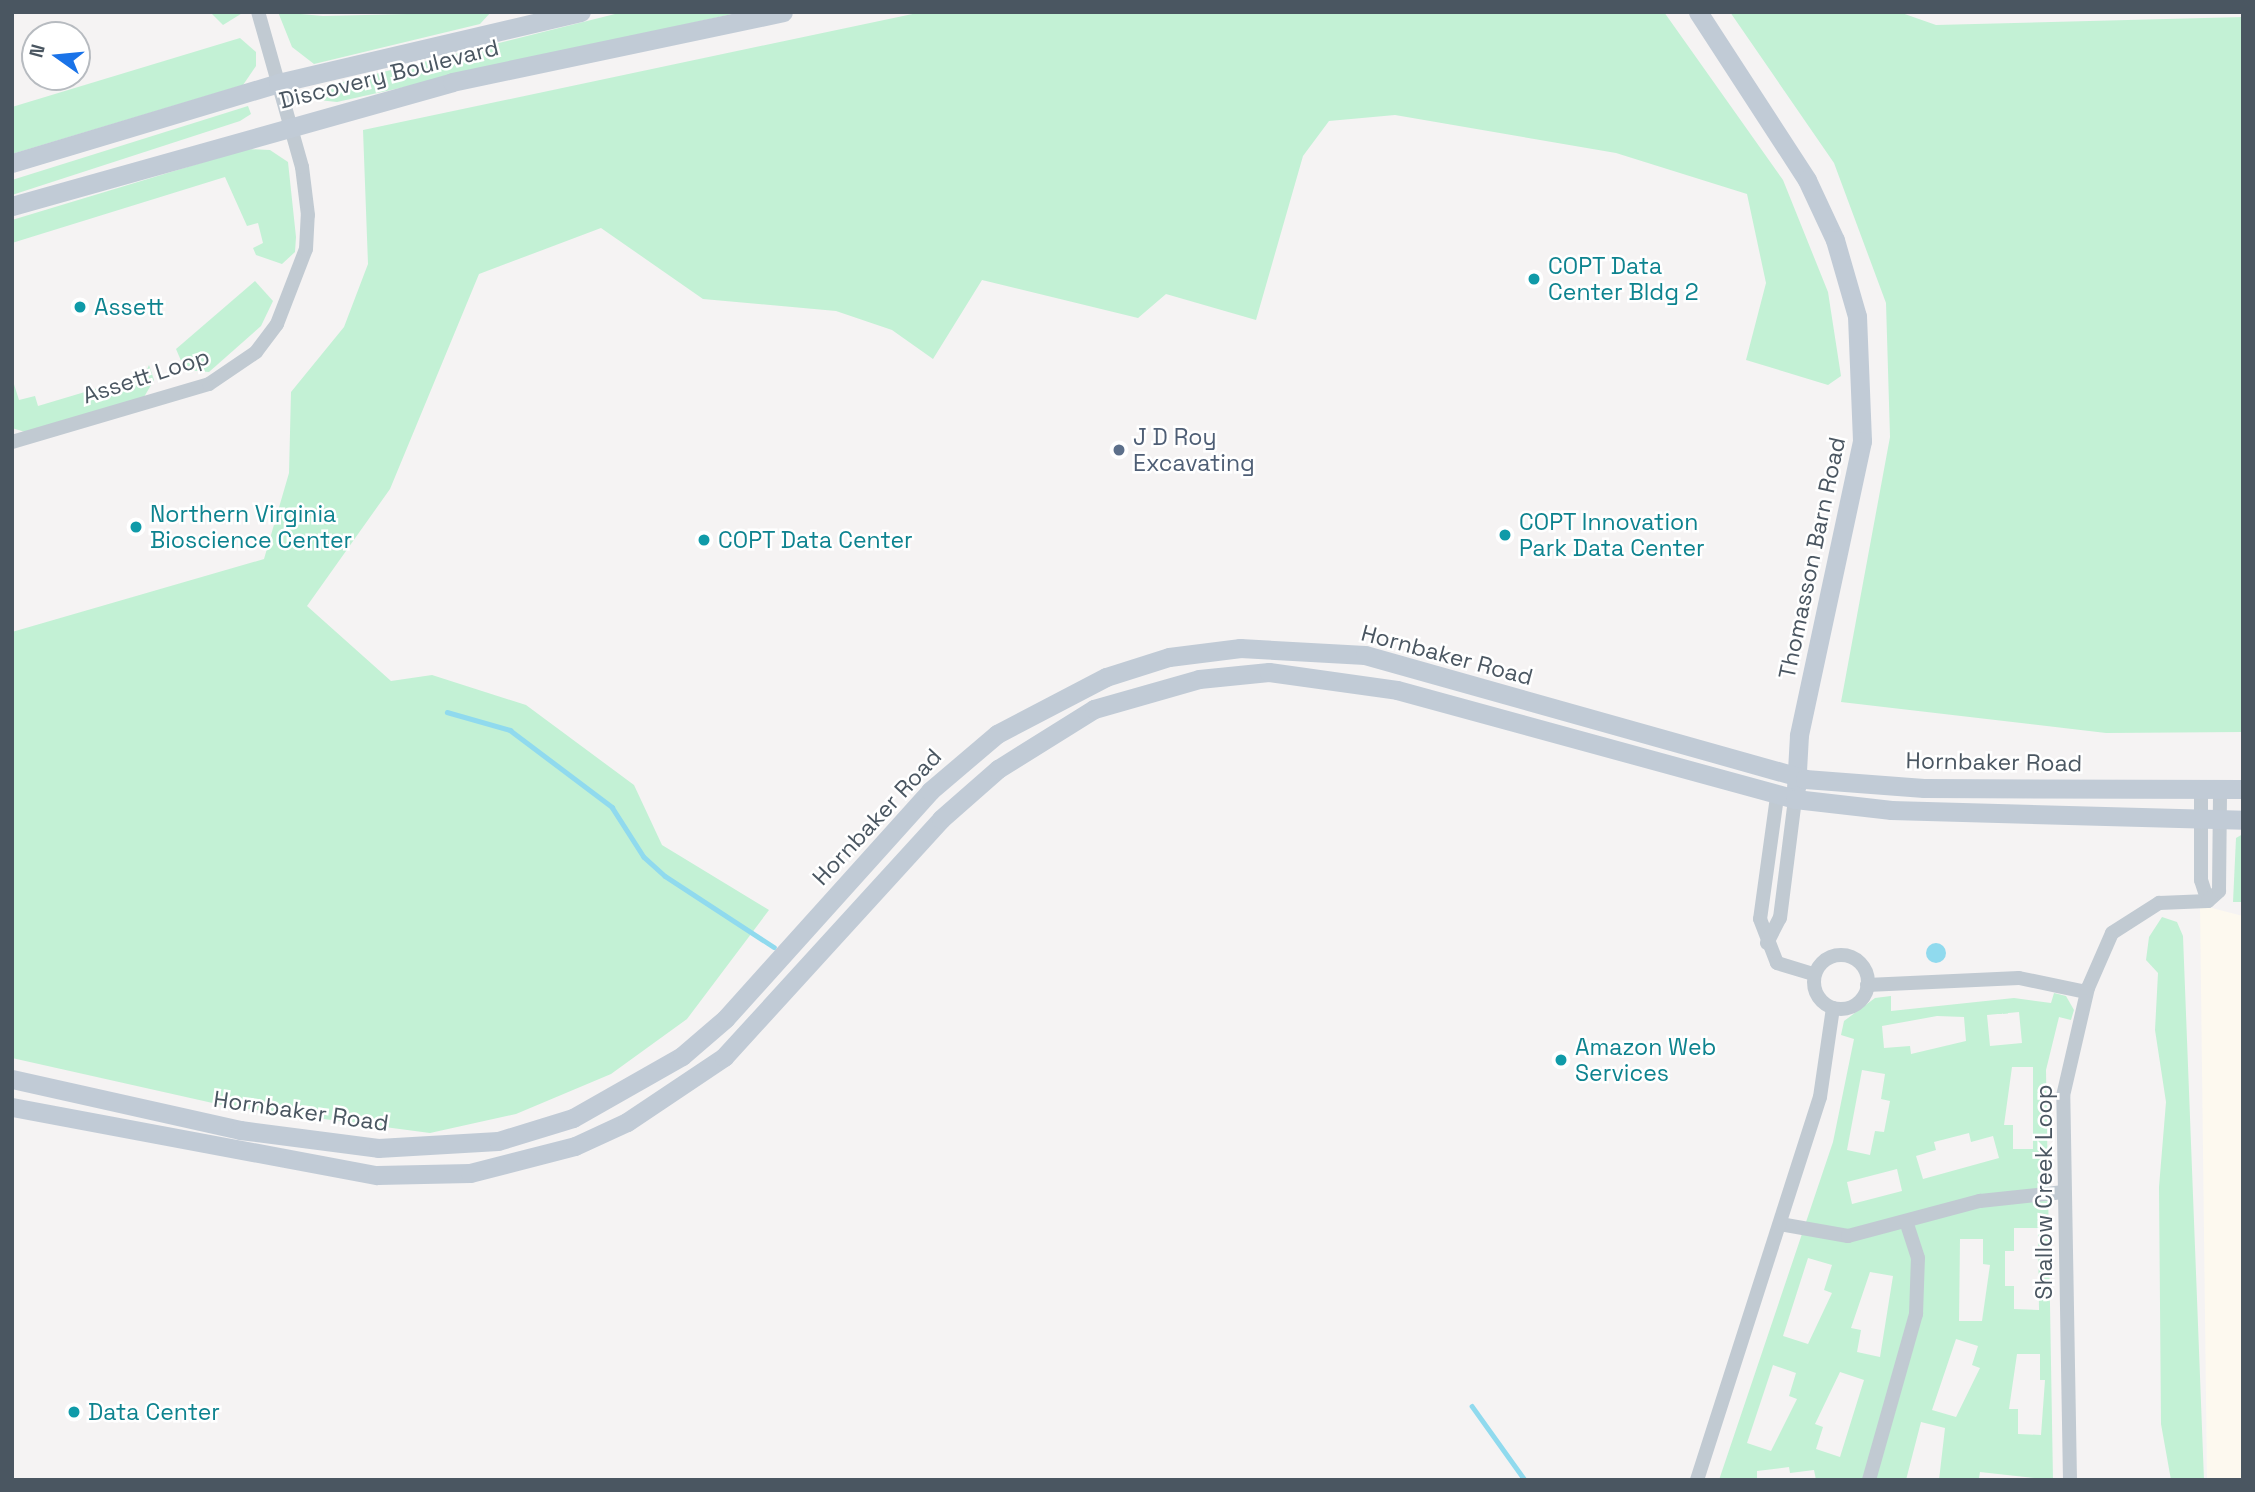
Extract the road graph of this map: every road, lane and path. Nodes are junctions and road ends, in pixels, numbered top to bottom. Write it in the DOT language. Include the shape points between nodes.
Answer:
graph roads {
  1 [pos="258,12"];
  2 [pos="581,12"];
  3 [pos="783,12"];
  4 [pos="1698,12"];
  5 [pos="278,83"];
  6 [pos="290,123"];
  7 [pos="12,163"];
  8 [pos="12,206"];
  9 [pos="12,442"];
  10 [pos="1789,776"];
  11 [pos="2211,789"];
  12 [pos="2243,789"];
  13 [pos="1786,798"];
  14 [pos="2211,820"];
  15 [pos="2243,820"];
  16 [pos="874,852"];
  17 [pos="894,872"];
  18 [pos="1814,974"];
  19 [pos="1867,985"];
  20 [pos="2086,992"];
  21 [pos="1833,1008"];
  22 [pos="12,1080"];
  23 [pos="12,1107"];
  24 [pos="2064,1192"];
  25 [pos="1780,1224"];
  26 [pos="1907,1224"];
  27 [pos="1697,1480"];
  28 [pos="1869,1480"];
  29 [pos="2070,1480"];
  1 -- 5 [label="street, Assett Loop"];
  2 -- 5 [label="main road, Discovery Boulevard"];
  3 -- 6 [label="main road, Discovery Boulevard"];
  4 -- 10 [label="main road, Thomasson Barn Road" via="1807,180 1835,240 1857,316 1863,441"];
  5 -- 6 [label="street, Assett Loop"];
  5 -- 7 [label="main road, Discovery Boulevard"];
  6 -- 8 [label="main road, Discovery Boulevard"];
  6 -- 9 [label="street, Assett Loop" via="307,203 306,248 294,291 256,352 209,384"];
  10 -- 11 [label="main road, Hornbaker Road" via="1924,788"];
  10 -- 13 [label="main road, Thomasson Barn Road"];
  10 -- 16 [label="main road, Hornbaker Road" via="1365,656 1240,648 1132,668 1048,704 964,759"];
  11 -- 12 [label="main road, Hornbaker Road"];
  11 -- 14 [label="street, Shallow Creek Loop"];
  13 -- 14 [label="main road, Hornbaker Road" via="1891,810"];
  13 -- 17 [label="main road, Hornbaker Road" via="1397,690 1269,672 1151,690 1062,724 958,801"];
  13 -- 18 [label="street" via="1780,918 1767,943 1777,963"];
  14 -- 15 [label="main road, Hornbaker Road"];
  14 -- 20 [label="street, Shallow Creek Loop" via="2201,880 2208,901 2159,903 2123,922 2098,957"];
  16 -- 17 [label="main road"];
  16 -- 22 [label="main road, Hornbaker Road" via="725,1019 682,1056 573,1118 516,1137 407,1149 299,1140"];
  17 -- 23 [label="main road, Hornbaker Road" via="751,1029 692,1083 627,1122 517,1164 470,1173 377,1175"];
  18 -- 19 [label="street" via="1823,960 1848,955 1862,964"];
  18 -- 21 [label="street" via="1815,992"];
  19 -- 20 [label="street" via="2019,978"];
  19 -- 21 [label="street" via="1858,1003"];
  20 -- 24 [label="street, Shallow Creek Loop" via="2063,1096"];
  21 -- 25 [label="street" via="1820,1097"];
  24 -- 26 [label="street" via="1980,1201"];
  24 -- 29 [label="street, Shallow Creek Loop"];
  25 -- 26 [label="street" via="1848,1236"];
  25 -- 27 [label="street"];
  26 -- 28 [label="street" via="1918,1258 1916,1314"];
}
